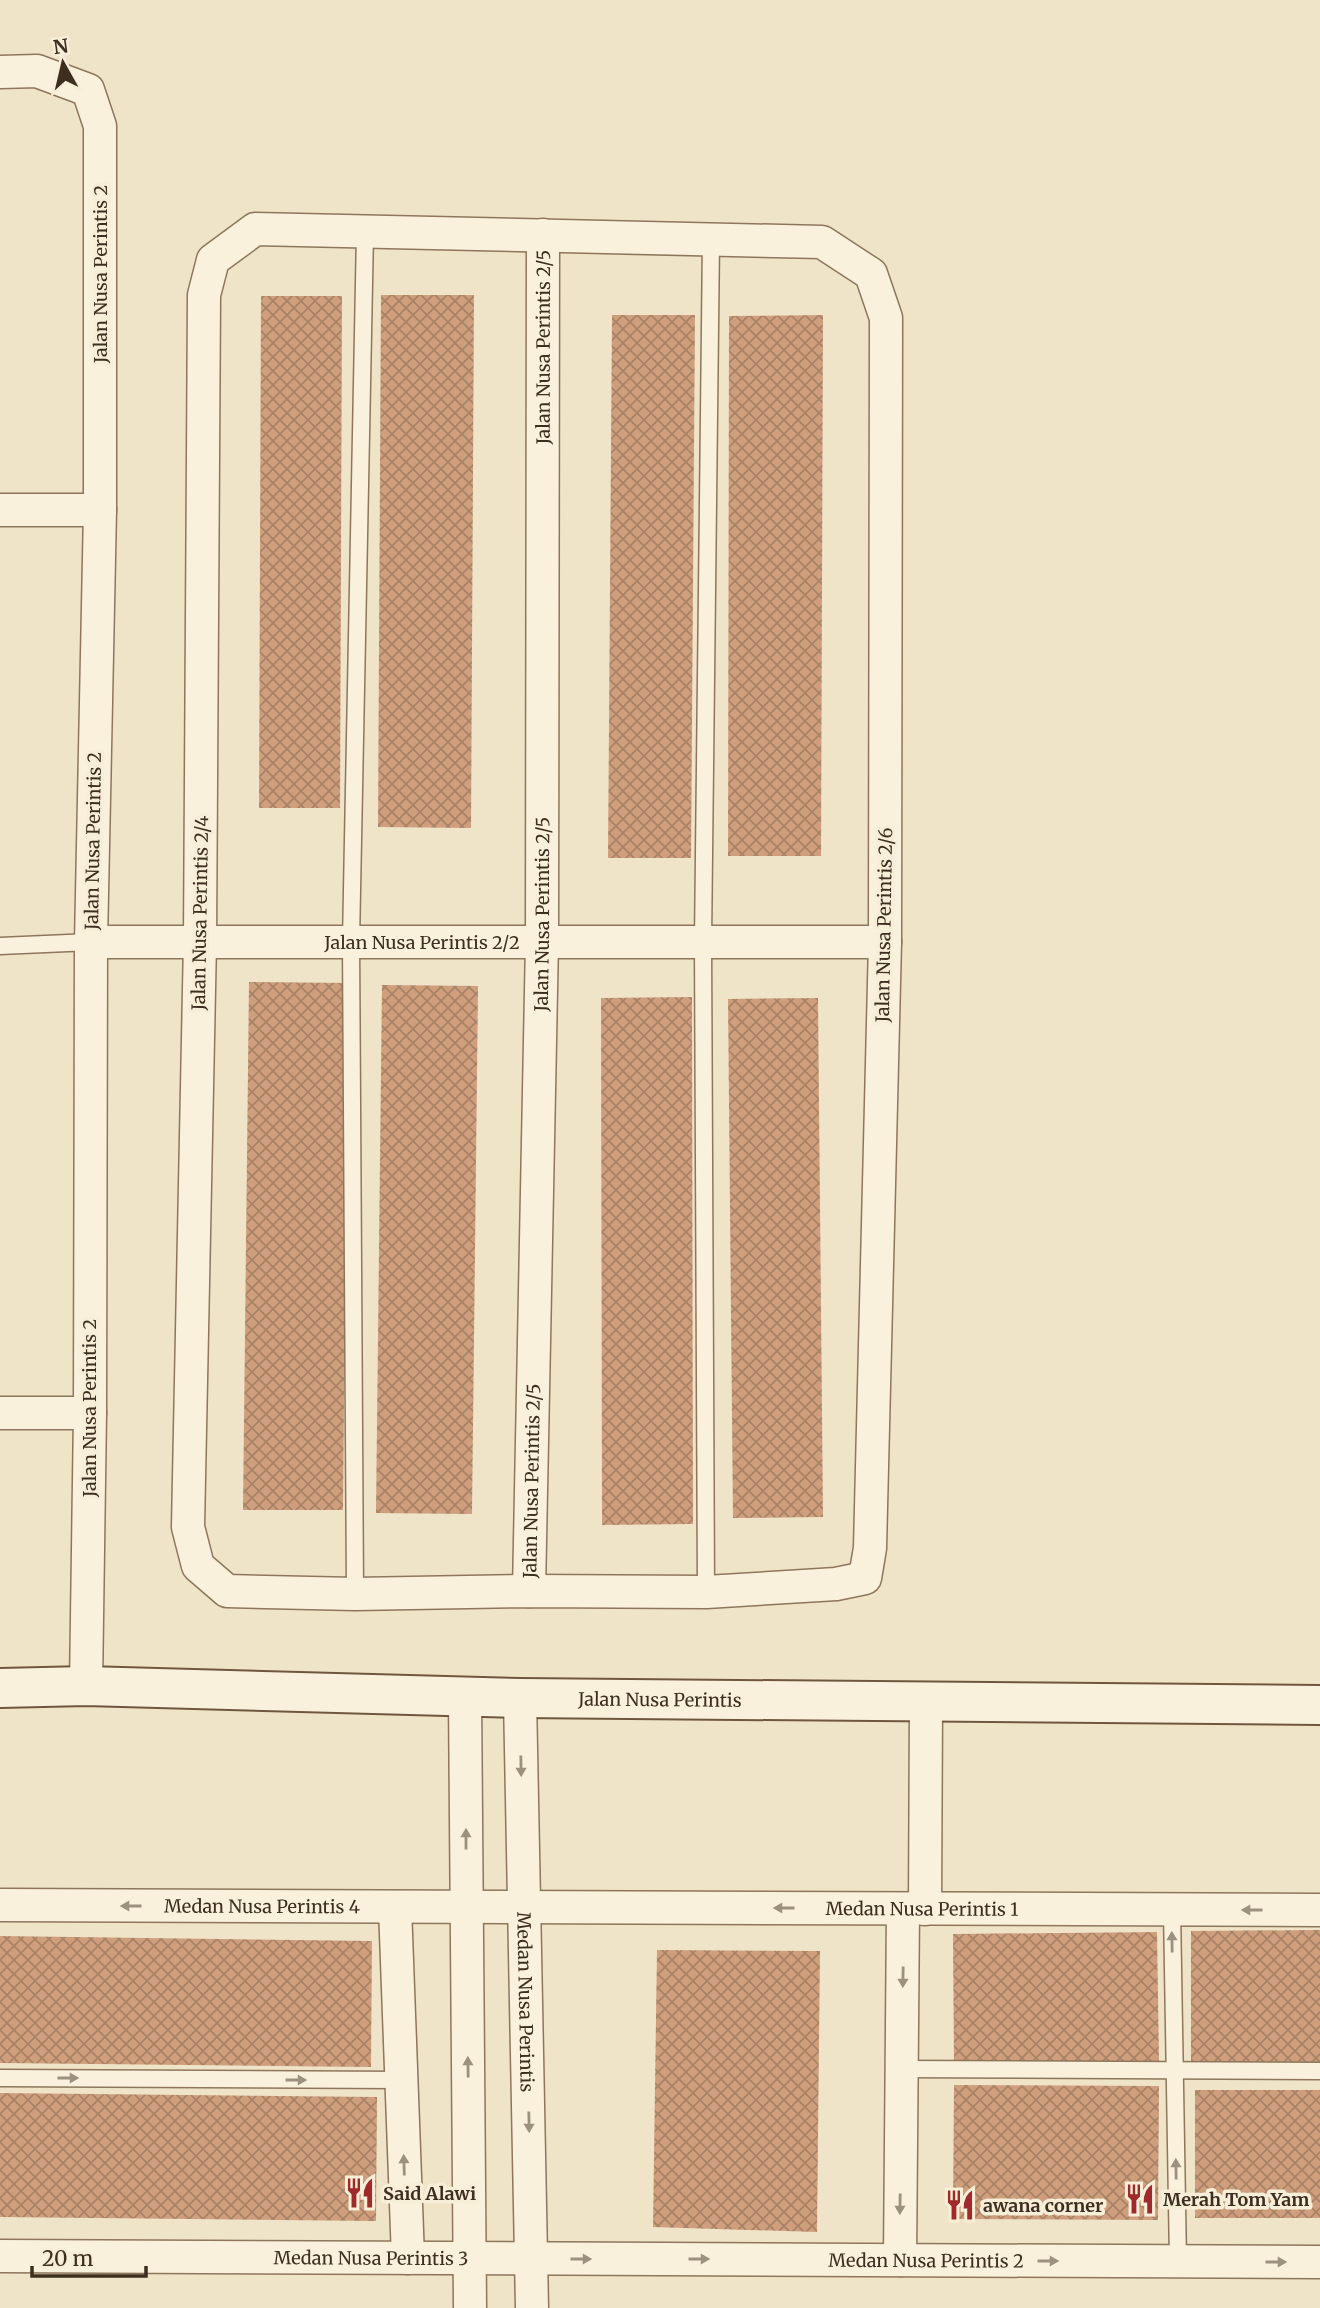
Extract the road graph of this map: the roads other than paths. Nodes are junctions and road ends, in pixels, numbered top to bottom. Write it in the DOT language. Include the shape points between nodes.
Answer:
graph roads {
  1 [pos="0,72"];
  2 [pos="365,232"];
  3 [pos="543,235"];
  4 [pos="710,239"];
  5 [pos="0,510"];
  6 [pos="100,510"];
  7 [pos="200,941"];
  8 [pos="351,941"];
  9 [pos="542,941"];
  10 [pos="91,942"];
  11 [pos="704,942"];
  12 [pos="885,942"];
  13 [pos="0,946"];
  14 [pos="0,1413"];
  15 [pos="90,1413"];
  16 [pos="529,1591"];
  17 [pos="706,1592"];
  18 [pos="355,1594"];
  19 [pos="86,1686"];
  20 [pos="0,1688"];
  21 [pos="465,1696"];
  22 [pos="520,1698"];
  23 [pos="926,1703"];
  24 [pos="1320,1705"];
  25 [pos="0,1905"];
  26 [pos="395,1907"];
  27 [pos="467,1907"];
  28 [pos="524,1907"];
  29 [pos="914,1909"];
  30 [pos="1172,1910"];
  31 [pos="1320,1910"];
  32 [pos="902,2069"];
  33 [pos="1174,2071"];
  34 [pos="1320,2071"];
  35 [pos="0,2078"];
  36 [pos="401,2080"];
  37 [pos="0,2256"];
  38 [pos="408,2258"];
  39 [pos="470,2258"];
  40 [pos="531,2258"];
  41 [pos="900,2260"];
  42 [pos="1178,2262"];
  43 [pos="1320,2262"];
  44 [pos="470,2308"];
  45 [pos="533,2308"];
  1 -- 6 [label="street, Jalan Nusa Perintis 2" via="37,71 88,90 100,126"];
  2 -- 3 [label="street"];
  2 -- 7 [label="street, Jalan Nusa Perintis 2/4" via="255,229 213,260 204,295"];
  2 -- 8 [label="lane"];
  3 -- 4 [label="street"];
  3 -- 9 [label="street, Jalan Nusa Perintis 2/5"];
  4 -- 11 [label="lane"];
  4 -- 12 [label="street, Jalan Nusa Perintis 2/6" via="822,242 871,274 886,318"];
  5 -- 6 [label="street"];
  6 -- 10 [label="street, Jalan Nusa Perintis 2"];
  7 -- 8 [label="street, Jalan Nusa Perintis 2/2"];
  7 -- 10 [label="street, Jalan Nusa Perintis 2/2"];
  7 -- 18 [label="street, Jalan Nusa Perintis 2/4" via="188,1527 198,1566 227,1591"];
  8 -- 9 [label="street, Jalan Nusa Perintis 2/2"];
  8 -- 18 [label="lane"];
  9 -- 11 [label="street, Jalan Nusa Perintis 2/2"];
  9 -- 16 [label="street, Jalan Nusa Perintis 2/5"];
  10 -- 13 [label="lane, Jalan Nusa Perintis 2/2"];
  10 -- 15 [label="street, Jalan Nusa Perintis 2"];
  11 -- 12 [label="street, Jalan Nusa Perintis 2/2"];
  11 -- 17 [label="lane"];
  12 -- 17 [label="street, Jalan Nusa Perintis 2/6" via="870,1548 865,1578"];
  14 -- 15 [label="street"];
  15 -- 19 [label="street, Jalan Nusa Perintis 2"];
  16 -- 17 [label="street"];
  16 -- 18 [label="street"];
  19 -- 20 [label="street, Jalan Nusa Perintis"];
  19 -- 21 [label="street, Jalan Nusa Perintis"];
  21 -- 22 [label="street, Jalan Nusa Perintis"];
  27 -- 21 [label="street, one-way"];
  22 -- 23 [label="street, Jalan Nusa Perintis"];
  22 -- 28 [label="street, Medan Nusa Perintis, one-way"];
  23 -- 24 [label="street, Jalan Nusa Perintis"];
  23 -- 29 [label="street"];
  26 -- 25 [label="street, Medan Nusa Perintis 4, one-way"];
  26 -- 27 [label="street, Medan Nusa Perintis 4"];
  26 -- 36 [label="street"];
  27 -- 28 [label="street, Medan Nusa Perintis 4"];
  39 -- 27 [label="street, one-way"];
  29 -- 28 [label="street, Medan Nusa Perintis 1, one-way"];
  28 -- 40 [label="street, Medan Nusa Perintis, one-way"];
  29 -- 30 [label="street, Medan Nusa Perintis 1"];
  29 -- 32 [label="street, one-way"];
  31 -- 30 [label="street, Medan Nusa Perintis 1, one-way"];
  33 -- 30 [label="lane, one-way"];
  32 -- 33 [label="lane"];
  32 -- 41 [label="street, one-way"];
  33 -- 34 [label="lane"];
  42 -- 33 [label="lane, one-way"];
  35 -- 36 [label="lane, one-way"];
  38 -- 36 [label="street, one-way"];
  37 -- 38 [label="street, Medan Nusa Perintis 3"];
  38 -- 39 [label="street, Medan Nusa Perintis 3"];
  39 -- 40 [label="street, Medan Nusa Perintis 3"];
  39 -- 44 [label="street"];
  40 -- 41 [label="street, Medan Nusa Perintis 2, one-way"];
  40 -- 45 [label="street, Medan Nusa Perintis"];
  41 -- 42 [label="street, Medan Nusa Perintis 2, one-way"];
  42 -- 43 [label="street, Medan Nusa Perintis 2, one-way"];
}
